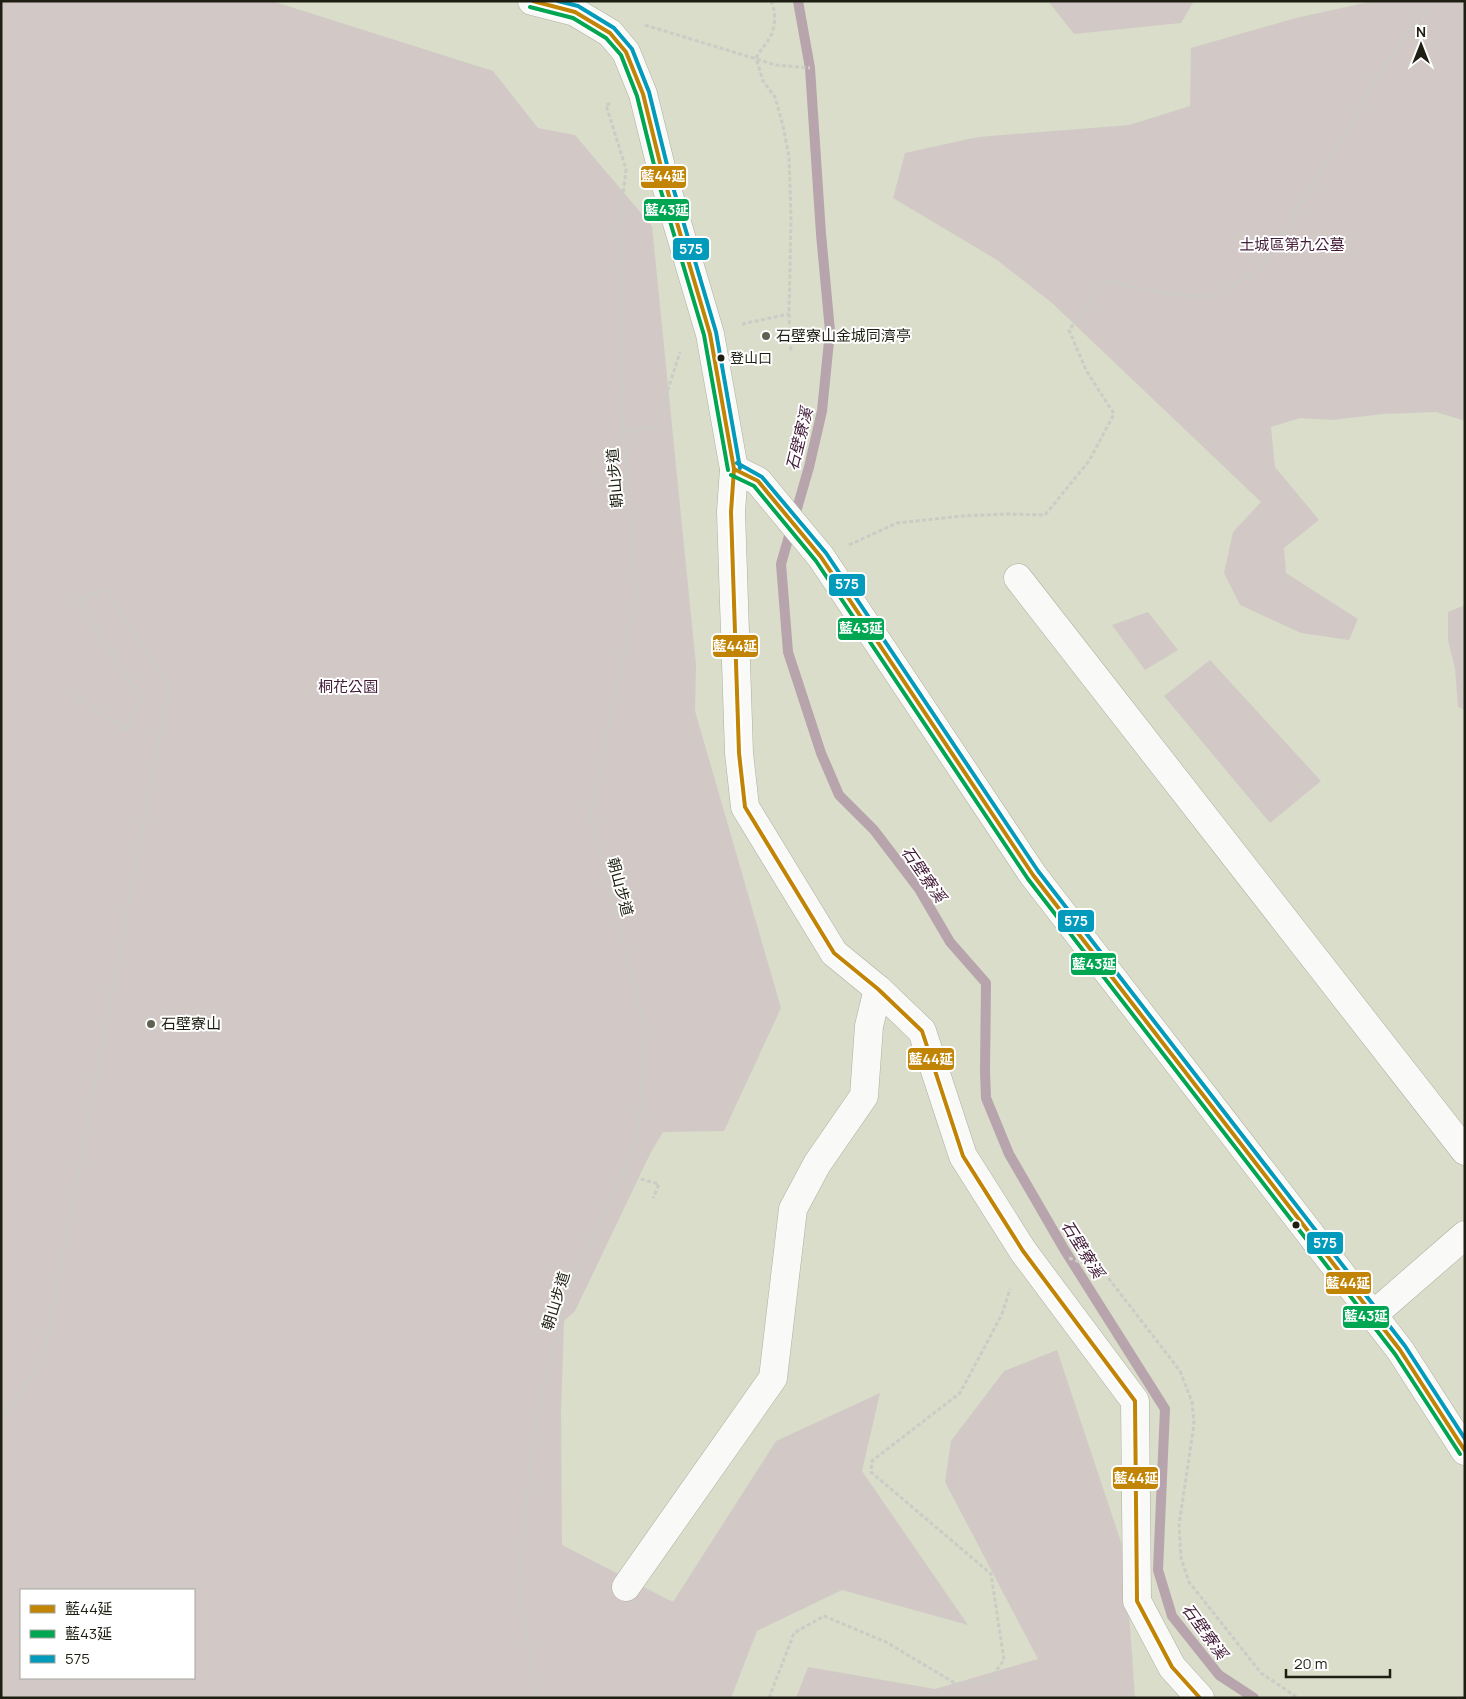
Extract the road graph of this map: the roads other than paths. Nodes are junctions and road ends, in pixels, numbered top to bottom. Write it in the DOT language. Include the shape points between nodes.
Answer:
graph roads {
  1 [pos="532,1"];
  2 [pos="746,475"];
  3 [pos="1018,578"];
  4 [pos="878,989"];
  5 [pos="1465,1151"];
  6 [pos="1465,1235"];
  7 [pos="1373,1315"];
  8 [pos="1465,1452"];
  9 [pos="626,1587"];
  10 [pos="1200,1698"];
  1 -- 2 [label="street" via="575,12 610,33 626,52 643,94"];
  2 -- 4 [label="street" via="731,512 739,753 746,806 834,953"];
  2 -- 7 [label="street" via="821,557 1033,875"];
  3 -- 5 [label="street"];
  4 -- 9 [label="street" via="869,1026 864,1096 817,1164 794,1209 773,1378"];
  4 -- 10 [label="street" via="922,1031 963,1156 1023,1251 1135,1401 1137,1601 1172,1667"];
  6 -- 7 [label="street"];
  7 -- 8 [label="street" via="1400,1350"];
}
